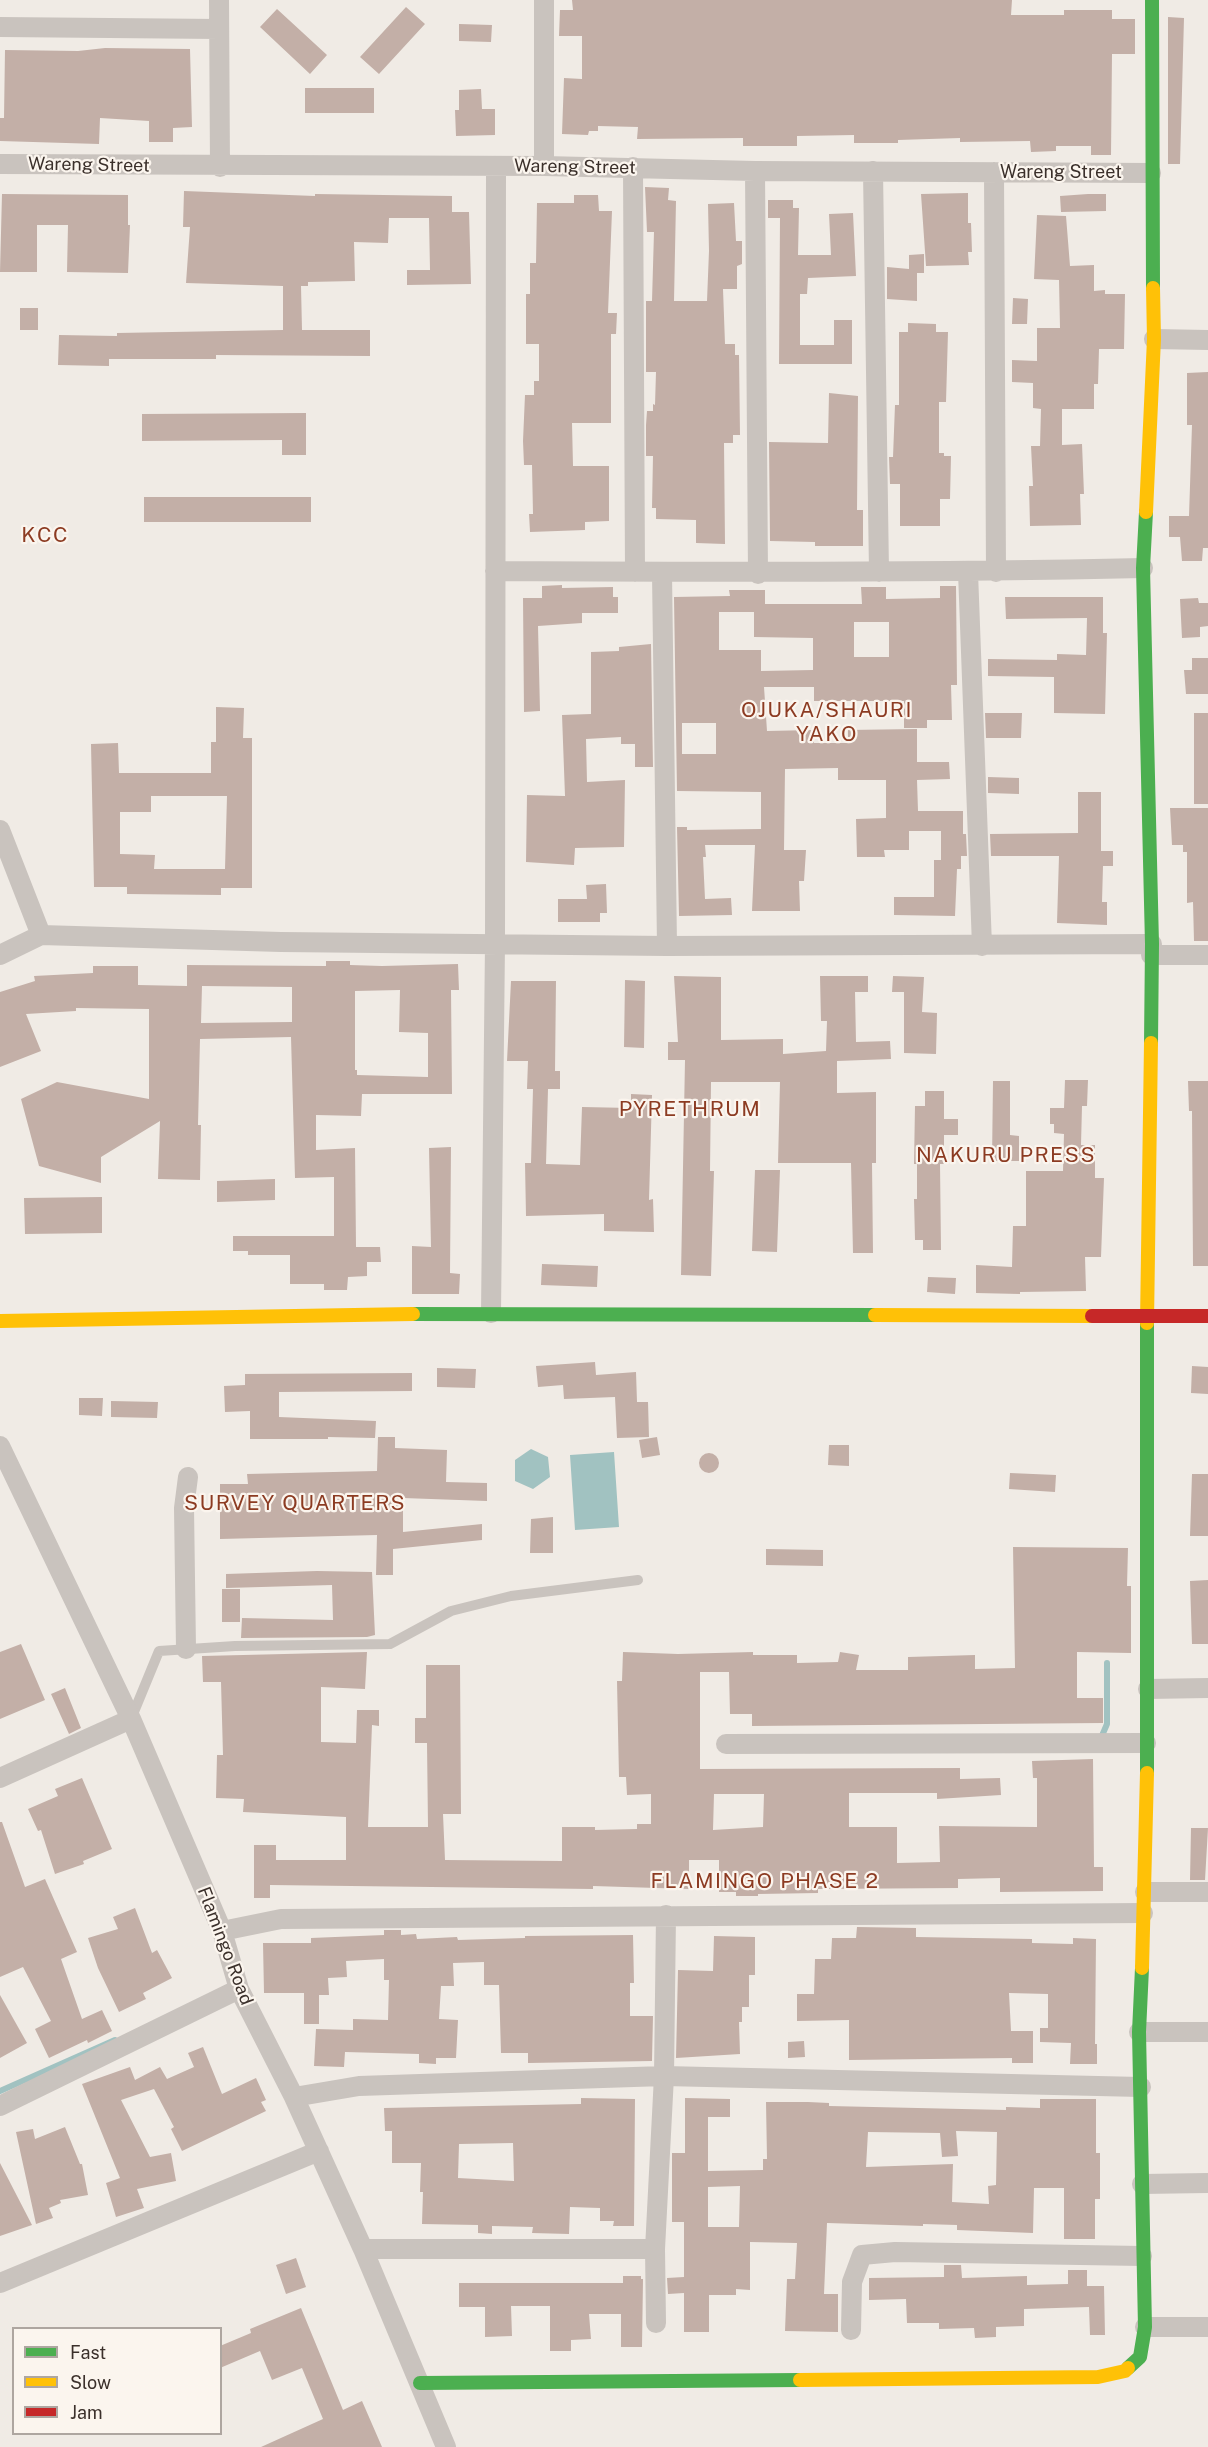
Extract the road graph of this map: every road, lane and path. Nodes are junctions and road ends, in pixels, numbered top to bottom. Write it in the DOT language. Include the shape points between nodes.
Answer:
graph roads {
  1 [pos="219,0"];
  2 [pos="544,0"];
  3 [pos="1152,0"];
  4 [pos="0,27"];
  5 [pos="219,29"];
  6 [pos="0,164"];
  7 [pos="496,166"];
  8 [pos="544,166"];
  9 [pos="220,167"];
  10 [pos="633,167"];
  11 [pos="755,171"];
  12 [pos="873,171"];
  13 [pos="994,172"];
  14 [pos="1151,173"];
  15 [pos="1154,339"];
  16 [pos="1208,340"];
  17 [pos="1143,568"];
  18 [pos="495,571"];
  19 [pos="635,572"];
  20 [pos="879,572"];
  21 [pos="968,572"];
  22 [pos="996,572"];
  23 [pos="662,573"];
  24 [pos="758,573"];
  25 [pos="0,830"];
  26 [pos="41,935"];
  27 [pos="495,943"];
  28 [pos="667,946"];
  29 [pos="982,946"];
  30 [pos="1151,950"];
  31 [pos="0,955"];
  32 [pos="1208,955"];
  33 [pos="491,1314"];
  34 [pos="1147,1316"];
  35 [pos="1208,1316"];
  36 [pos="0,1322"];
  37 [pos="0,1446"];
  38 [pos="188,1477"];
  39 [pos="638,1580"];
  40 [pos="186,1649"];
  41 [pos="1208,1688"];
  42 [pos="1148,1689"];
  43 [pos="131,1719"];
  44 [pos="1146,1743"];
  45 [pos="726,1744"];
  46 [pos="0,1778"];
  47 [pos="1145,1892"];
  48 [pos="1208,1892"];
  49 [pos="1143,1913"];
  50 [pos="666,1915"];
  51 [pos="222,1931"];
  52 [pos="239,1989"];
  53 [pos="1139,2032"];
  54 [pos="1208,2032"];
  55 [pos="664,2076"];
  56 [pos="1141,2086"];
  57 [pos="294,2097"];
  58 [pos="0,2106"];
  59 [pos="319,2151"];
  60 [pos="1208,2183"];
  61 [pos="1142,2184"];
  62 [pos="363,2249"];
  63 [pos="655,2249"];
  64 [pos="1142,2256"];
  65 [pos="0,2283"];
  66 [pos="656,2323"];
  67 [pos="1145,2327"];
  68 [pos="1208,2327"];
  69 [pos="851,2330"];
  70 [pos="420,2383"];
  71 [pos="446,2447"];
  1 -- 5 [label="street"];
  2 -- 8 [label="street"];
  3 -- 14 [label="street"];
  4 -- 5 [label="street"];
  5 -- 9 [label="street"];
  6 -- 9 [label="street, Wareng Street"];
  7 -- 8 [label="street, Wareng Street"];
  7 -- 9 [label="street, Wareng Street"];
  7 -- 18 [label="street"];
  8 -- 10 [label="street, Wareng Street"];
  10 -- 11 [label="street, Wareng Street"];
  10 -- 19 [label="street"];
  11 -- 12 [label="street, Wareng Street"];
  11 -- 24 [label="street"];
  12 -- 13 [label="street, Wareng Street"];
  12 -- 20 [label="street"];
  13 -- 14 [label="street, Wareng Street"];
  13 -- 22 [label="street"];
  14 -- 15 [label="street"];
  15 -- 16 [label="street"];
  15 -- 17 [label="street"];
  17 -- 22 [label="street"];
  17 -- 30 [label="street"];
  18 -- 19 [label="street"];
  18 -- 27 [label="street"];
  19 -- 23 [label="street"];
  20 -- 21 [label="street"];
  20 -- 24 [label="street"];
  21 -- 22 [label="street"];
  21 -- 29 [label="street"];
  23 -- 24 [label="street"];
  23 -- 28 [label="street"];
  25 -- 26 [label="street"];
  26 -- 27 [label="street"];
  26 -- 31 [label="street"];
  27 -- 28 [label="street"];
  27 -- 33 [label="street"];
  28 -- 29 [label="street"];
  29 -- 30 [label="street"];
  30 -- 32 [label="street"];
  30 -- 34 [label="street"];
  33 -- 34 [label="street"];
  33 -- 36 [label="street"];
  34 -- 35 [label="street"];
  34 -- 42 [label="street"];
  37 -- 43 [label="street, Flamingo Road"];
  38 -- 40 [label="street" via="184,1508"];
  39 -- 40 [label="lane" via="511,1596 451,1611 390,1644"];
  40 -- 43 [label="lane" via="159,1651"];
  41 -- 42 [label="street"];
  42 -- 44 [label="street"];
  43 -- 46 [label="street"];
  43 -- 51 [label="street, Flamingo Road"];
  44 -- 45 [label="street"];
  44 -- 47 [label="street"];
  47 -- 48 [label="street"];
  47 -- 49 [label="street"];
  49 -- 50 [label="street"];
  49 -- 53 [label="street"];
  50 -- 51 [label="street" via="281,1920"];
  50 -- 55 [label="street"];
  51 -- 52 [label="street, Flamingo Road"];
  52 -- 57 [label="street, Flamingo Road"];
  52 -- 58 [label="street"];
  53 -- 54 [label="street"];
  53 -- 56 [label="street"];
  55 -- 56 [label="street"];
  55 -- 57 [label="street" via="359,2086"];
  55 -- 63 [label="street"];
  56 -- 61 [label="street"];
  57 -- 59 [label="street, Flamingo Road"];
  59 -- 62 [label="street, Flamingo Road"];
  59 -- 65 [label="street"];
  60 -- 61 [label="street"];
  61 -- 64 [label="street"];
  62 -- 63 [label="street"];
  62 -- 70 [label="street, Flamingo Road"];
  63 -- 66 [label="street"];
  64 -- 67 [label="street"];
  64 -- 69 [label="street" via="895,2252 862,2255 852,2282"];
  67 -- 68 [label="street"];
  67 -- 70 [label="street" via="1140,2357 1125,2371 1098,2377"];
  70 -- 71 [label="street, Flamingo Road"];
}
